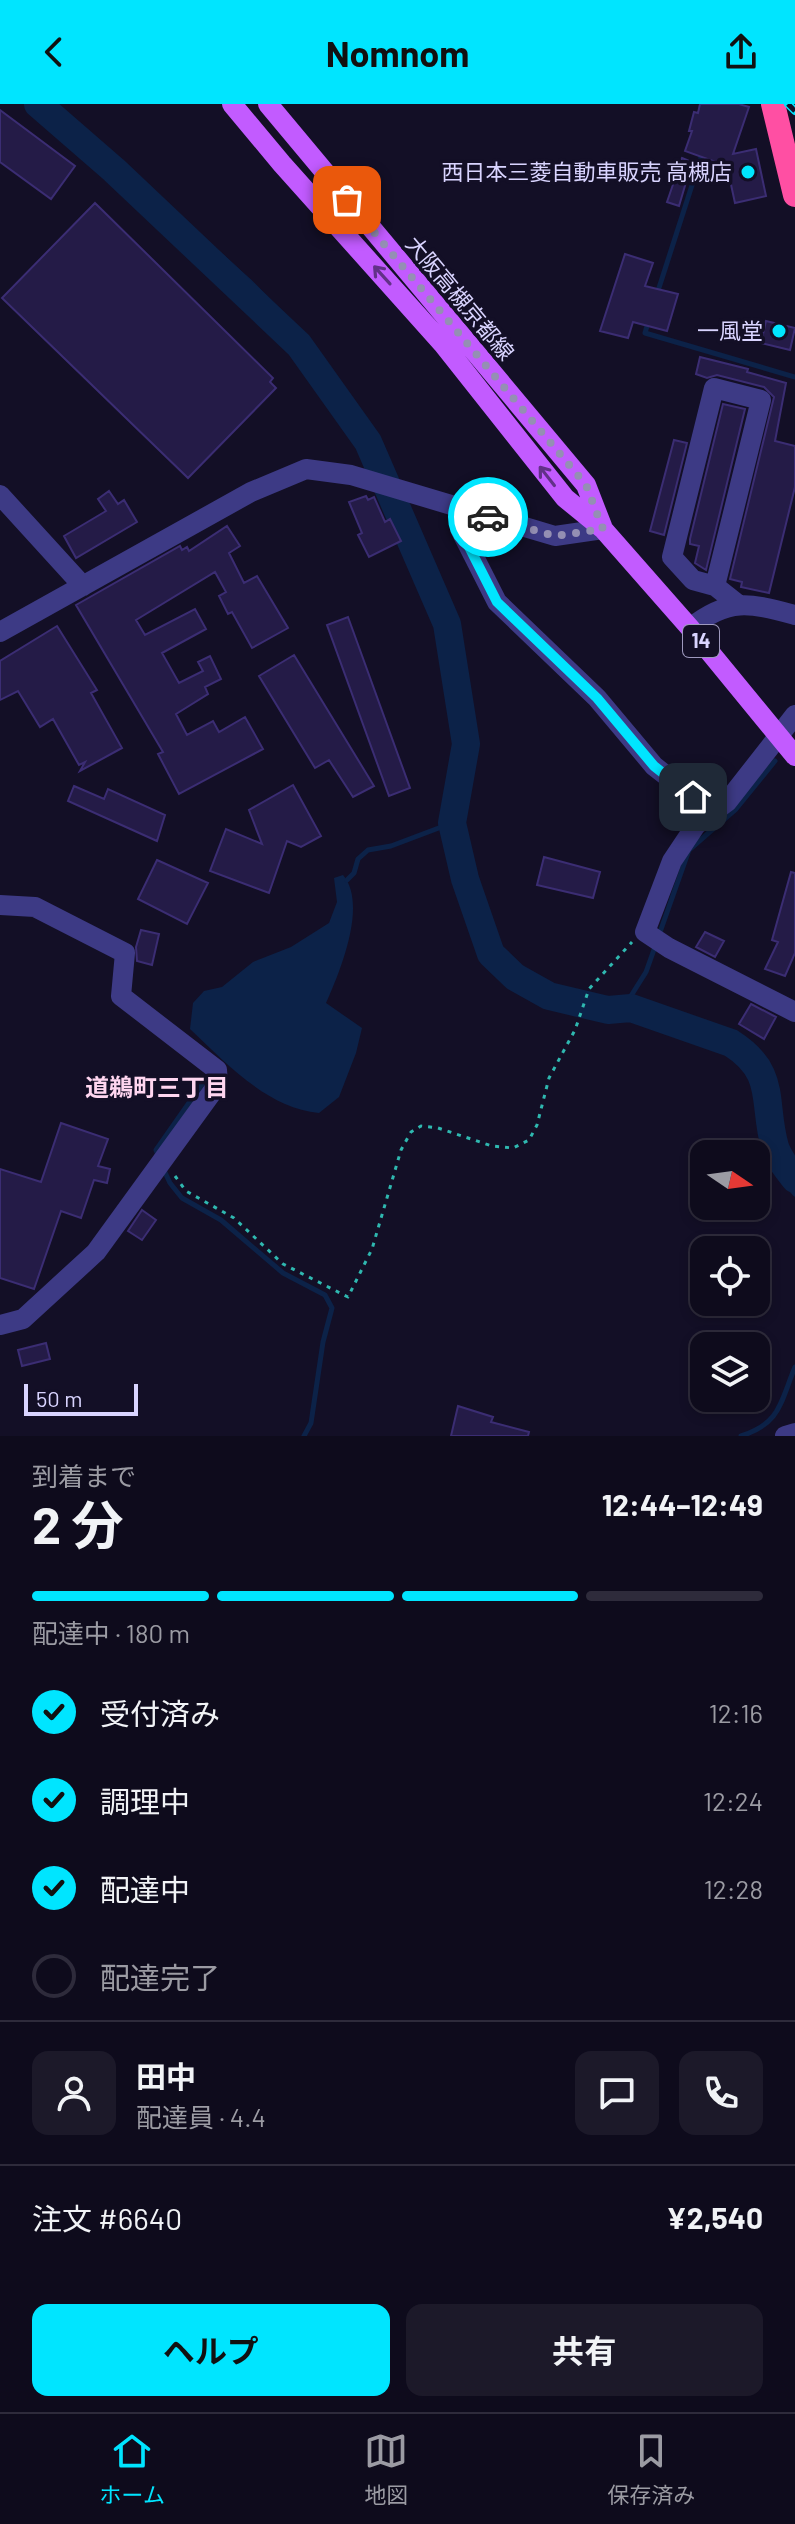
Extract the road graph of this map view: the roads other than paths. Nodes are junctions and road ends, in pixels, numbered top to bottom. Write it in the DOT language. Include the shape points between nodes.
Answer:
graph roads {
  1 [pos="232,104"];
  2 [pos="268,104"];
  3 [pos="773,104"];
  4 [pos="790,158"];
  5 [pos="795,195"];
  6 [pos="0,495"];
  7 [pos="462,509"];
  8 [pos="603,529"];
  9 [pos="83,586"];
  10 [pos="715,586"];
  11 [pos="739,605"];
  12 [pos="795,615"];
  13 [pos="690,628"];
  14 [pos="0,632"];
  15 [pos="795,715"];
  16 [pos="777,735"];
  17 [pos="795,756"];
  18 [pos="713,812"];
  19 [pos="0,905"];
  20 [pos="795,1012"];
  21 [pos="0,1325"];
  22 [pos="795,1433"];
  23 [pos="785,1436"];
  8 -- 1 [label="main road, 大阪高槻京都線 / 14, one-way" via="565,498 443,344"];
  2 -- 8 [label="main road, 大阪高槻京都線 / 14" via="586,485"];
  3 -- 4 [label="highway"];
  4 -- 5 [label="highway"];
  6 -- 9 [label="street"];
  7 -- 8 [label="street" via="555,536"];
  7 -- 9 [label="street" via="351,475 306,469 251,492"];
  7 -- 18 [label="street" via="460,529 497,602 597,698 654,766"];
  8 -- 13 [label="main road, 大阪高槻京都線 / 14"];
  9 -- 14 [label="street"];
  10 -- 10 [label="street" via="693,580 672,557 714,388 761,400"];
  10 -- 11 [label="street"];
  11 -- 12 [label="street"];
  11 -- 13 [label="street" via="713,609"];
  13 -- 16 [label="main road, 大阪高槻京都線 / 14"];
  15 -- 16 [label="street"];
  16 -- 17 [label="main road, 大阪高槻京都線 / 14"];
  16 -- 18 [label="street" via="727,802"];
  18 -- 20 [label="street" via="696,825 672,861 653,937"];
  19 -- 21 [label="street" via="35,907 125,953 121,996 217,1070 218,1084 96,1252 23,1319"];
  22 -- 23 [label="street"];
}
